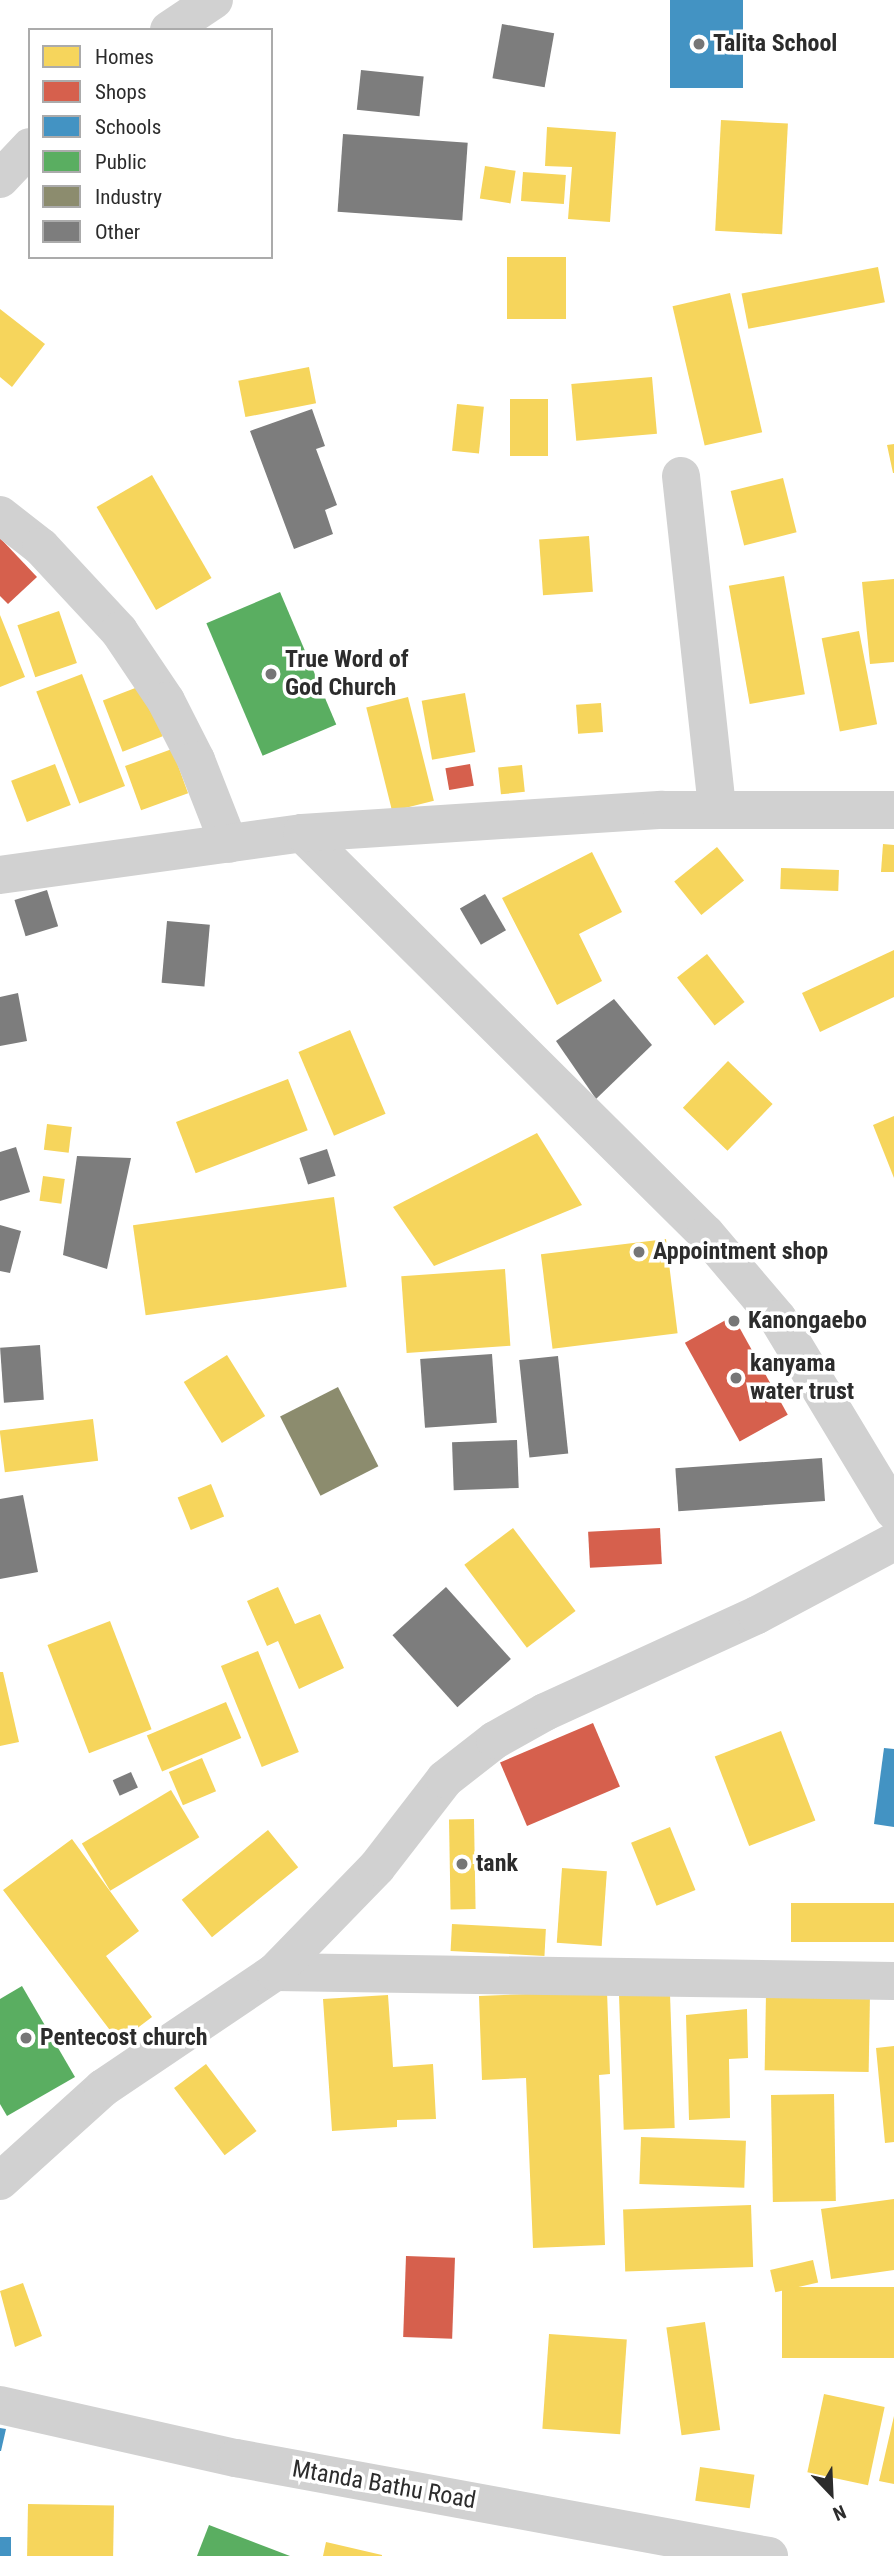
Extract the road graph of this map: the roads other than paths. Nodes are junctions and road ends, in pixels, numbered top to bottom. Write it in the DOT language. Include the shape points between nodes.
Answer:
graph roads {
  1 [pos="214,0"];
  2 [pos="172,28"];
  3 [pos="28,149"];
  4 [pos="0,179"];
  5 [pos="681,476"];
  6 [pos="0,515"];
  7 [pos="718,810"];
  8 [pos="894,810"];
  9 [pos="302,833"];
  10 [pos="229,844"];
  11 [pos="0,875"];
  12 [pos="894,1511"];
  13 [pos="894,1542"];
  14 [pos="275,1972"];
  15 [pos="894,1980"];
  16 [pos="0,2181"];
  17 [pos="0,2404"];
  18 [pos="769,2556"];
  1 -- 2 [label="street"];
  3 -- 4 [label="street"];
  5 -- 7 [label="street"];
  6 -- 10 [label="street" via="41,547 119,631 166,701 197,760"];
  7 -- 8 [label="street"];
  7 -- 9 [label="street"];
  9 -- 10 [label="street"];
  9 -- 12 [label="street" via="706,1234 778,1319"];
  10 -- 11 [label="street"];
  13 -- 14 [label="street" via="757,1615 545,1712 495,1740 445,1779 377,1867"];
  14 -- 15 [label="street"];
  14 -- 16 [label="street" via="103,2088"];
  17 -- 18 [label="street, Mtanda Bathu Road" via="236,2458"];
}
